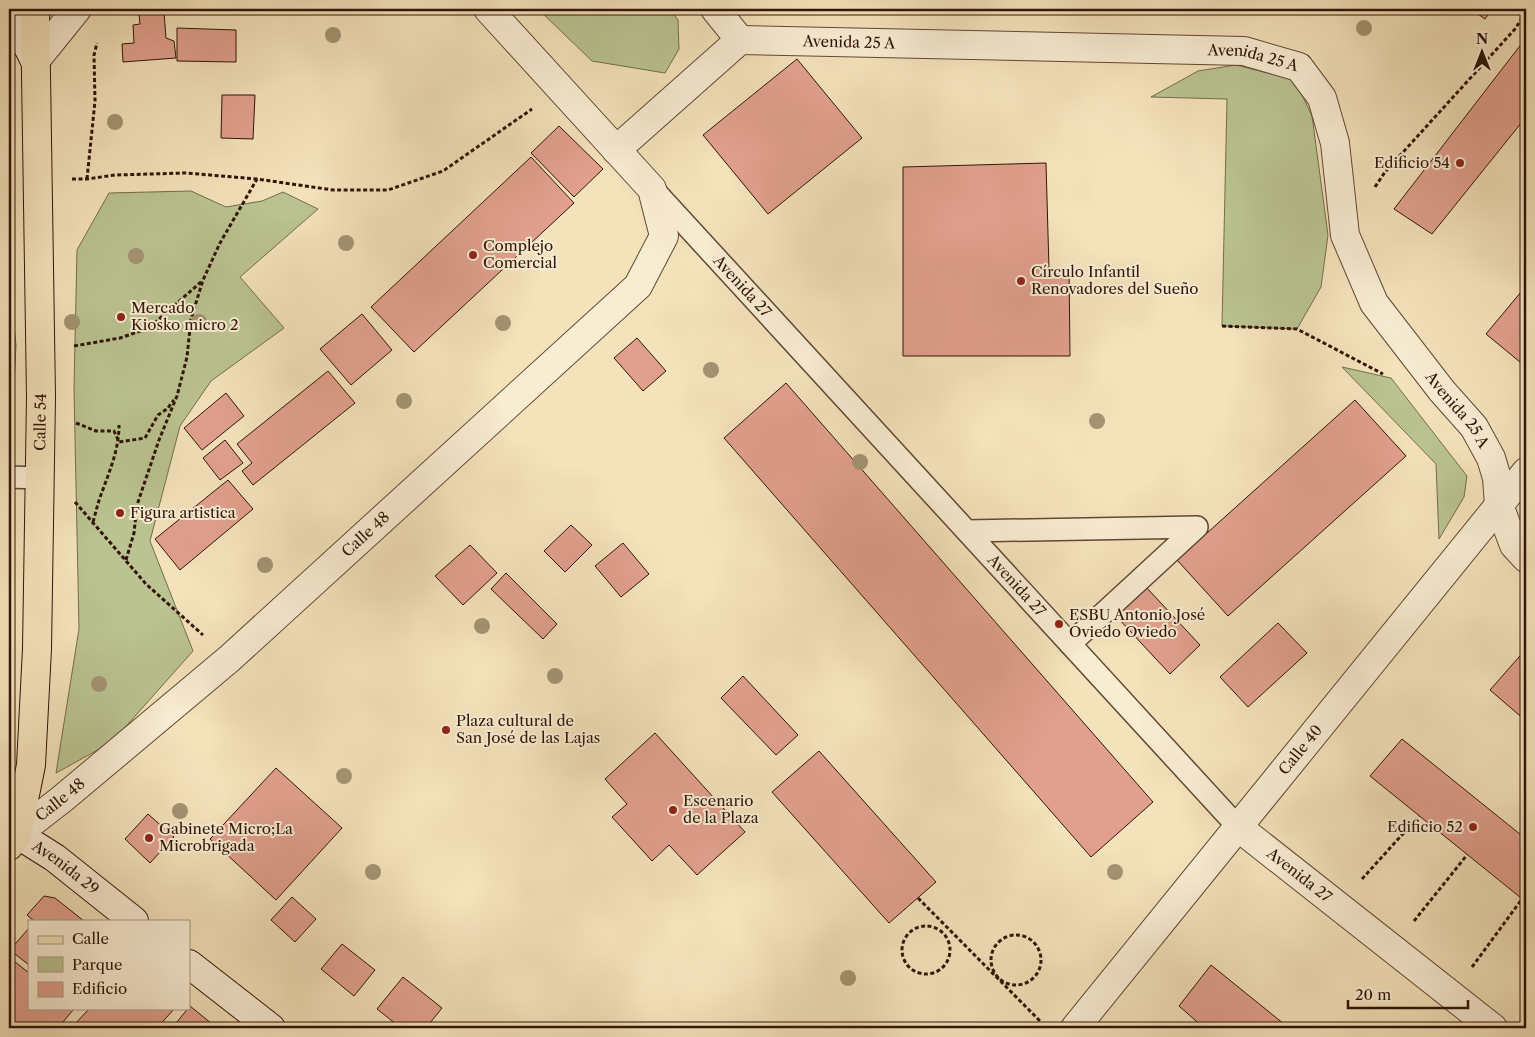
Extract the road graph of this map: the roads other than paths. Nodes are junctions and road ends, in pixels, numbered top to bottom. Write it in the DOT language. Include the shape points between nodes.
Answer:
graph roads {
  1 [pos="9,9"];
  2 [pos="35,9"];
  3 [pos="77,9"];
  4 [pos="488,9"];
  5 [pos="715,9"];
  6 [pos="740,40"];
  7 [pos="35,61"];
  8 [pos="616,150"];
  9 [pos="652,189"];
  10 [pos="1526,472"];
  11 [pos="9,477"];
  12 [pos="39,478"];
  13 [pos="1499,505"];
  14 [pos="967,531"];
  15 [pos="1526,558"];
  16 [pos="1070,644"];
  17 [pos="1238,827"];
  18 [pos="12,841"];
  19 [pos="133,920"];
  20 [pos="190,965"];
  21 [pos="271,1028"];
  22 [pos="1075,1028"];
  23 [pos="1493,1028"];
  1 -- 7 [label="street"];
  2 -- 7 [label="main road, Calle 54"];
  3 -- 7 [label="street"];
  4 -- 8 [label="street, Avenida 27"];
  5 -- 6 [label="street"];
  6 -- 8 [label="street"];
  6 -- 13 [label="street, Avenida 25 A" via="1244,51 1299,67 1322,98 1336,143 1345,235 1374,303 1442,391 1474,426 1498,478"];
  7 -- 12 [label="main road, Calle 54"];
  8 -- 9 [label="street, Avenida 27"];
  9 -- 14 [label="lane, Avenida 27"];
  9 -- 18 [label="street, Calle 48" via="664,236 638,286 229,658"];
  10 -- 13 [label="street, Calle 40"];
  11 -- 12 [label="lane"];
  12 -- 18 [label="main road, Calle 54" via="38,649 31,765"];
  13 -- 15 [label="street, Avenida 25 A" via="1514,544"];
  13 -- 17 [label="street, Calle 40"];
  14 -- 16 [label="lane, Avenida 27"];
  14 -- 16 [label="lane" via="1197,527"];
  16 -- 17 [label="lane, Avenida 27"];
  17 -- 22 [label="street, Calle 40"];
  17 -- 23 [label="street, Avenida 27"];
  18 -- 19 [label="street, Avenida 29" via="55,858"];
  20 -- 21 [label="street"];
}
